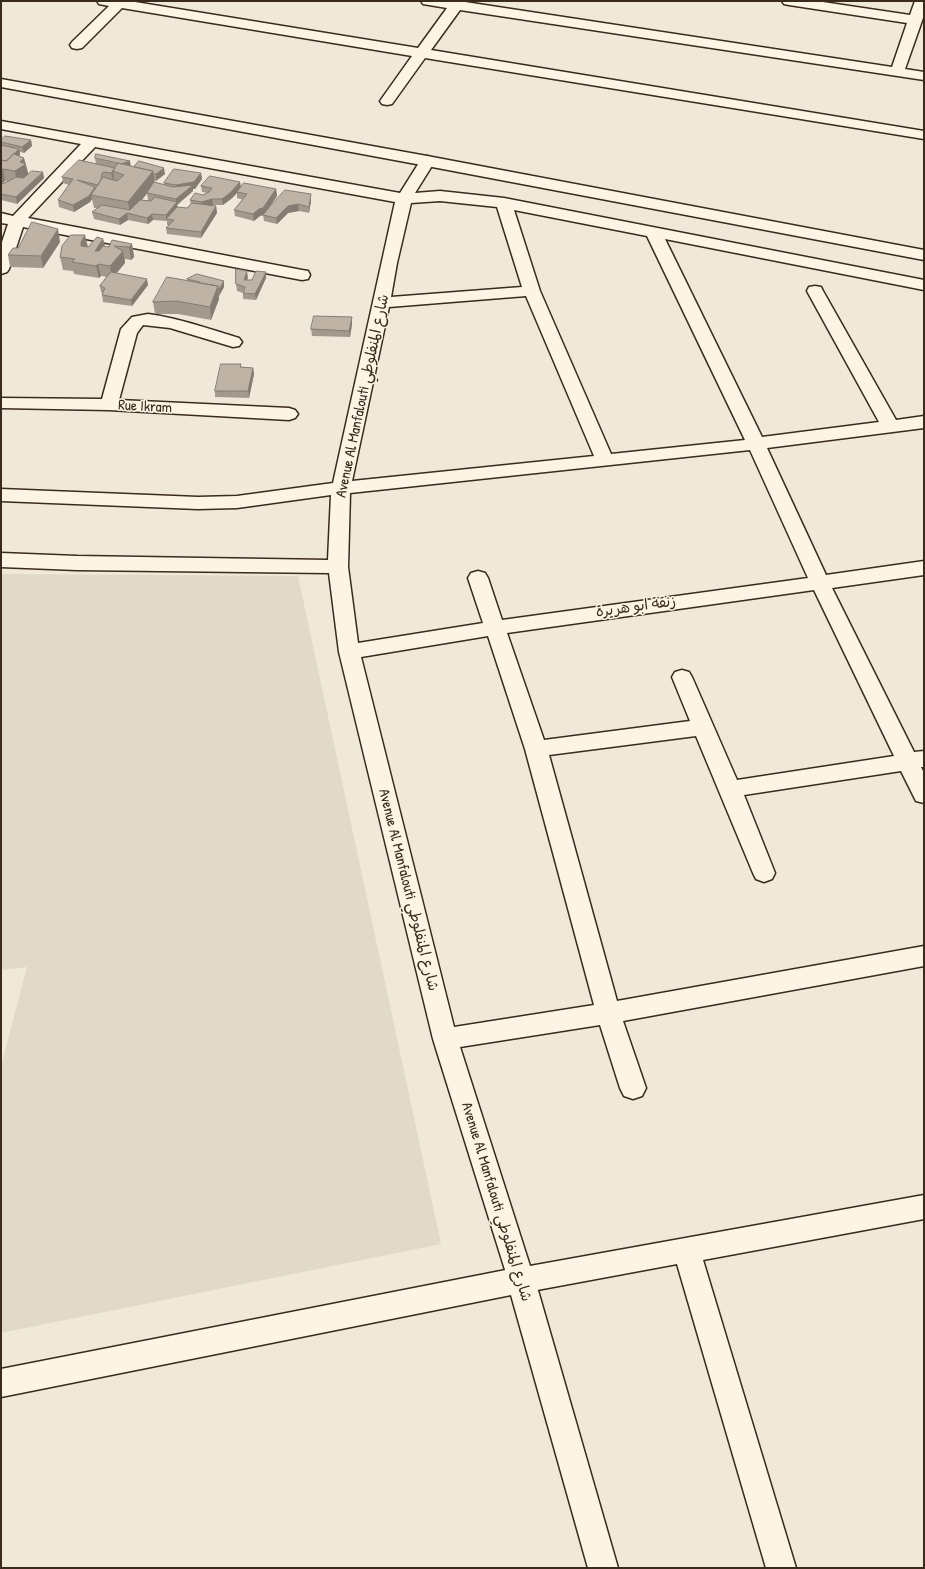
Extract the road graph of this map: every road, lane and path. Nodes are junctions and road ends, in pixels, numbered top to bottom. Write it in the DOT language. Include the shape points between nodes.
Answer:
graph roads {
  1 [pos="104,1"];
  2 [pos="428,1"];
  3 [pos="789,1"];
  4 [pos="922,1"];
  5 [pos="121,2"];
  6 [pos="803,2"];
  7 [pos="457,3"];
  8 [pos="915,20"];
  9 [pos="77,45"];
  10 [pos="422,53"];
  11 [pos="897,72"];
  12 [pos="924,76"];
  13 [pos="1,82"];
  14 [pos="387,101"];
  15 [pos="1,125"];
  16 [pos="924,135"];
  17 [pos="91,142"];
  18 [pos="427,161"];
  19 [pos="404,199"];
  20 [pos="504,203"];
  21 [pos="1,218"];
  22 [pos="17,222"];
  23 [pos="654,233"];
  24 [pos="924,255"];
  25 [pos="1,269"];
  26 [pos="302,275"];
  27 [pos="924,285"];
  28 [pos="532,291"];
  29 [pos="815,291"];
  30 [pos="382,303"];
  31 [pos="233,342"];
  32 [pos="1,402"];
  33 [pos="109,405"];
  34 [pos="289,414"];
  35 [pos="924,422"];
  36 [pos="890,426"];
  37 [pos="756,444"];
  38 [pos="605,461"];
  39 [pos="341,488"];
  40 [pos="1,495"];
  41 [pos="1,560"];
  42 [pos="338,567"];
  43 [pos="924,568"];
  44 [pos="478,578"];
  45 [pos="819,581"];
  46 [pos="495,628"];
  47 [pos="349,652"];
  48 [pos="682,677"];
  49 [pos="703,727"];
  50 [pos="536,749"];
  51 [pos="915,760"];
  52 [pos="730,789"];
  53 [pos="924,795"];
  54 [pos="764,873"];
  55 [pos="924,956"];
  56 [pos="608,1013"];
  57 [pos="445,1039"];
  58 [pos="633,1088"];
  59 [pos="924,1207"];
  60 [pos="687,1251"];
  61 [pos="521,1280"];
  62 [pos="1,1383"];
  63 [pos="603,1568"];
  64 [pos="781,1568"];
  1 -- 5 [label="street"];
  2 -- 7 [label="street"];
  3 -- 6 [label="street"];
  4 -- 8 [label="street"];
  5 -- 9 [label="street"];
  5 -- 10 [label="street"];
  6 -- 8 [label="street"];
  7 -- 10 [label="street"];
  7 -- 11 [label="street"];
  8 -- 11 [label="street"];
  10 -- 14 [label="street"];
  10 -- 16 [label="street"];
  11 -- 12 [label="street"];
  13 -- 18 [label="street"];
  15 -- 17 [label="street"];
  17 -- 19 [label="street"];
  17 -- 22 [label="street"];
  18 -- 19 [label="street, Avenue Al Manfalouti شارع المنفلوطي"];
  18 -- 24 [label="street"];
  19 -- 20 [label="street" via="440,196"];
  19 -- 30 [label="street, Avenue Al Manfalouti شارع المنفلوطي"];
  20 -- 23 [label="street"];
  20 -- 28 [label="street"];
  21 -- 22 [label="street"];
  22 -- 25 [label="street"];
  22 -- 26 [label="street"];
  23 -- 27 [label="street"];
  23 -- 37 [label="street"];
  28 -- 30 [label="street"];
  28 -- 38 [label="street"];
  29 -- 36 [label="street"];
  30 -- 39 [label="street, Avenue Al Manfalouti شارع المنفلوطي"];
  31 -- 33 [label="street" via="166,323 139,321 131,327 128,334"];
  32 -- 33 [label="street, Rue Ikram"];
  33 -- 34 [label="street, Rue Ikram"];
  35 -- 36 [label="street"];
  36 -- 37 [label="street"];
  37 -- 38 [label="street"];
  37 -- 45 [label="street"];
  38 -- 39 [label="street"];
  39 -- 40 [label="street" via="229,502 198,503"];
  39 -- 42 [label="street, Avenue Al Manfalouti شارع المنفلوطي"];
  41 -- 42 [label="street"];
  42 -- 47 [label="street, Avenue Al Manfalouti شارع المنفلوطي"];
  43 -- 45 [label="street, زنقة ابو هريرة"];
  44 -- 46 [label="street"];
  45 -- 46 [label="street, زنقة ابو هريرة"];
  45 -- 51 [label="street"];
  46 -- 47 [label="street, زنقة ابو هريرة"];
  46 -- 50 [label="street"];
  47 -- 57 [label="street, Avenue Al Manfalouti شارع المنفلوطي"];
  48 -- 49 [label="street"];
  49 -- 50 [label="street"];
  49 -- 52 [label="street"];
  50 -- 56 [label="street"];
  51 -- 52 [label="street"];
  51 -- 53 [label="street"];
  52 -- 54 [label="street"];
  55 -- 56 [label="street"];
  56 -- 57 [label="street"];
  56 -- 58 [label="street"];
  57 -- 61 [label="street, Avenue Al Manfalouti شارع المنفلوطي"];
  59 -- 60 [label="street"];
  60 -- 61 [label="street"];
  60 -- 64 [label="street"];
  61 -- 62 [label="street"];
  61 -- 63 [label="street, Avenue Al Manfalouti شارع المنفلوطي"];
}
